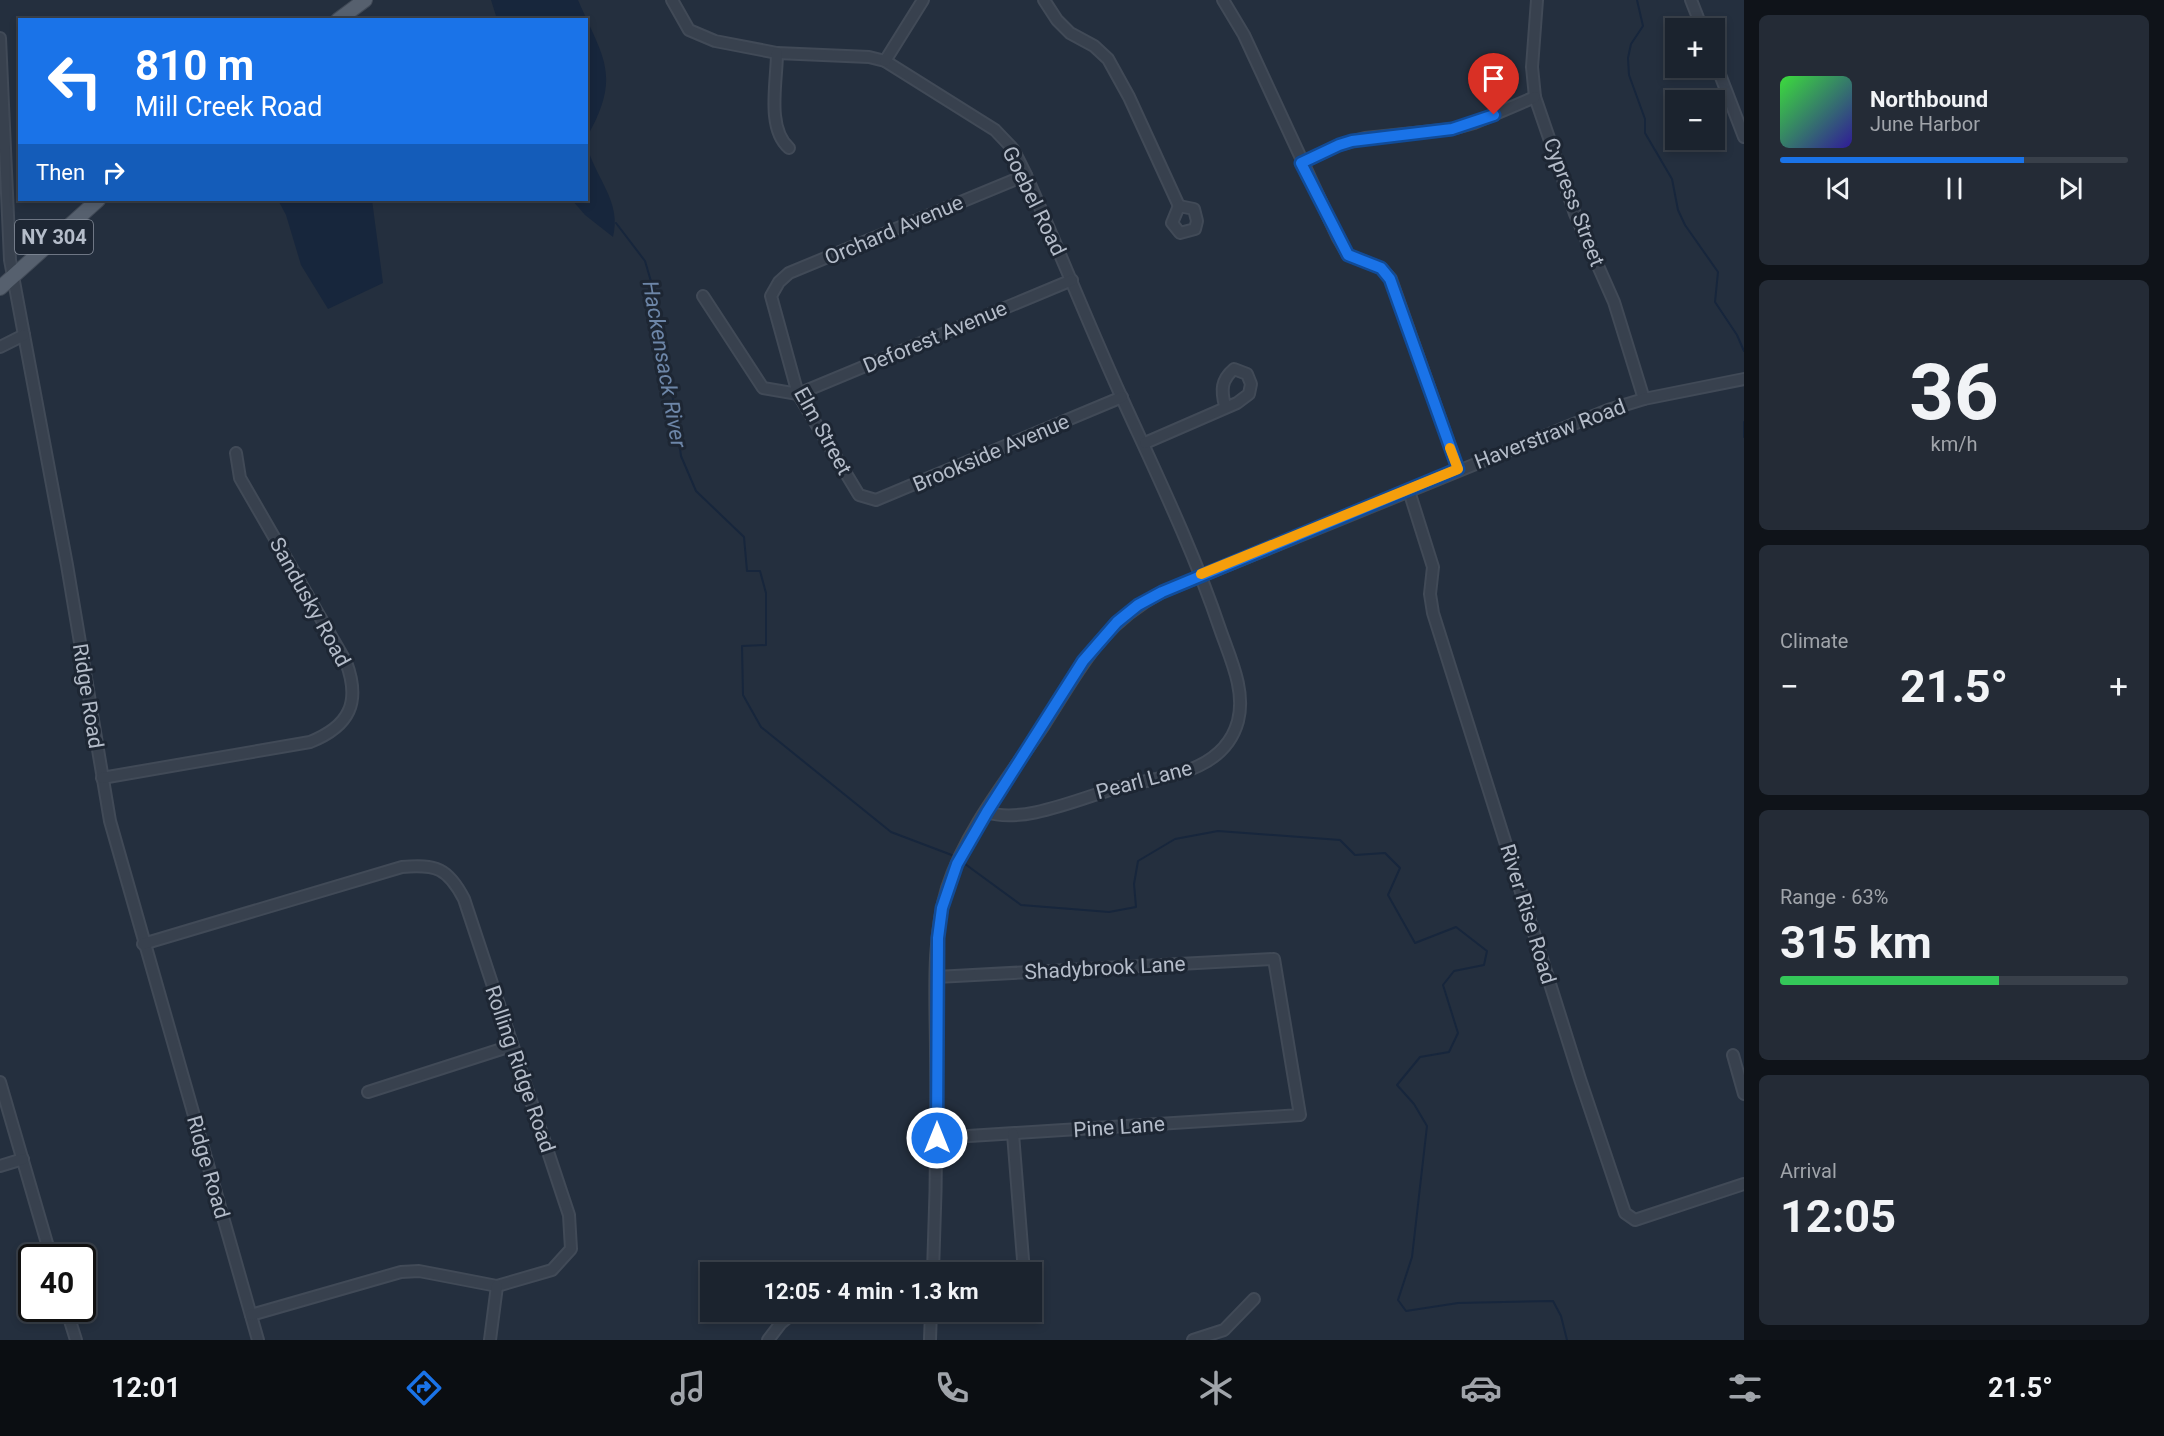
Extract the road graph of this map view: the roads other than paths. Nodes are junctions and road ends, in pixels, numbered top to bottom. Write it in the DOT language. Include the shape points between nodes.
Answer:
graph roads {
  1 [pos="365,0"];
  2 [pos="672,0"];
  3 [pos="923,0"];
  4 [pos="1044,0"];
  5 [pos="1223,0"];
  6 [pos="1537,0"];
  7 [pos="1691,0"];
  8 [pos="341,18"];
  9 [pos="1698,18"];
  10 [pos="0,38"];
  11 [pos="777,53"];
  12 [pos="885,61"];
  13 [pos="1721,78"];
  14 [pos="1535,97"];
  15 [pos="1744,137"];
  16 [pos="789,148"];
  17 [pos="1301,163"];
  18 [pos="1026,175"];
  19 [pos="97,201"];
  20 [pos="1179,206"];
  21 [pos="13,276"];
  22 [pos="1072,280"];
  23 [pos="0,288"];
  24 [pos="703,296"];
  25 [pos="771,296"];
  26 [pos="24,335"];
  27 [pos="0,347"];
  28 [pos="1744,379"];
  29 [pos="798,394"];
  30 [pos="1122,397"];
  31 [pos="1644,399"];
  32 [pos="1225,406"];
  33 [pos="1144,442"];
  34 [pos="236,453"];
  35 [pos="1458,469"];
  36 [pos="1409,491"];
  37 [pos="859,495"];
  38 [pos="1202,574"];
  39 [pos="102,778"];
  40 [pos="987,812"];
  41 [pos="143,944"];
  42 [pos="936,977"];
  43 [pos="511,1046"];
  44 [pos="1733,1055"];
  45 [pos="0,1082"];
  46 [pos="368,1092"];
  47 [pos="1744,1094"];
  48 [pos="1300,1115"];
  49 [pos="1013,1134"];
  50 [pos="937,1138"];
  51 [pos="23,1159"];
  52 [pos="0,1166"];
  53 [pos="1744,1184"];
  54 [pos="47,1244"];
  55 [pos="933,1262"];
  56 [pos="1023,1262"];
  57 [pos="497,1286"];
  58 [pos="1254,1299"];
  59 [pos="251,1315"];
  60 [pos="70,1322"];
  61 [pos="782,1322"];
  62 [pos="931,1322"];
  63 [pos="1226,1335"];
  64 [pos="76,1340"];
  65 [pos="258,1340"];
  66 [pos="490,1340"];
  67 [pos="768,1340"];
  68 [pos="930,1340"];
  69 [pos="1194,1340"];
  1 -- 8 [label="main road"];
  2 -- 11 [label="street, Goebel Road" via="689,30 715,41"];
  3 -- 12 [label="street"];
  4 -- 20 [label="street" via="1070,33 1094,45 1108,59"];
  5 -- 17 [label="street" via="1244,35"];
  6 -- 14 [label="street, Cypress Street" via="1532,67"];
  7 -- 9 [label="street"];
  10 -- 21 [label="street, Ridge Road"];
  11 -- 12 [label="street, Goebel Road"];
  11 -- 16 [label="street" via="776,122 781,142"];
  12 -- 18 [label="street, Goebel Road" via="995,130 1013,149"];
  13 -- 15 [label="street"];
  14 -- 17 [label="street" via="1474,123 1365,138"];
  14 -- 31 [label="street, Cypress Street" via="1575,214 1614,302"];
  17 -- 35 [label="street" via="1348,255 1381,268 1390,279"];
  18 -- 22 [label="street, Goebel Road"];
  18 -- 25 [label="street, Orchard Avenue" via="789,273 778,282"];
  19 -- 21 [label="main road, NY 304"];
  21 -- 23 [label="main road, NY 304"];
  21 -- 26 [label="street, Ridge Road"];
  22 -- 29 [label="street, Deforest Avenue"];
  22 -- 30 [label="street, Goebel Road"];
  24 -- 29 [label="street" via="763,388"];
  25 -- 29 [label="street, Elm Street"];
  26 -- 27 [label="street"];
  26 -- 39 [label="street, Ridge Road"];
  28 -- 31 [label="street, Haverstraw Road"];
  29 -- 37 [label="street, Elm Street"];
  30 -- 33 [label="street, Goebel Road"];
  30 -- 37 [label="street, Brookside Avenue" via="888,497 876,500"];
  31 -- 35 [label="street, Haverstraw Road"];
  32 -- 33 [label="street"];
  33 -- 38 [label="street, Goebel Road"];
  34 -- 39 [label="street, Sandusky Road" via="240,478 346,662 353,701 337,728 310,742"];
  35 -- 36 [label="street, Haverstraw Road"];
  36 -- 38 [label="street, Haverstraw Road"];
  36 -- 53 [label="street, River Rise Road" via="1433,567 1433,614 1625,1213 1635,1220"];
  38 -- 40 [label="street, Haverstraw Road" via="1138,605 1099,641"];
  38 -- 40 [label="street, Pearl Lane" via="1239,685 1238,723 1219,753 1189,770 1039,811 1011,816"];
  39 -- 41 [label="street, Ridge Road" via="119,860"];
  40 -- 42 [label="street, Haverstraw Road" via="948,886 938,938"];
  41 -- 43 [label="street, Rolling Ridge Road" via="402,867 422,865 441,869 455,882 464,899"];
  41 -- 59 [label="street, Ridge Road"];
  42 -- 48 [label="street, Shadybrook Lane" via="1274,959"];
  42 -- 50 [label="street, Haverstraw Road"];
  43 -- 46 [label="street"];
  43 -- 57 [label="street, Rolling Ridge Road" via="569,1215 571,1249 552,1270"];
  44 -- 47 [label="street"];
  45 -- 51 [label="street"];
  48 -- 49 [label="street, Pine Lane"];
  49 -- 50 [label="street, Pine Lane"];
  49 -- 56 [label="street"];
  50 -- 55 [label="street, Haverstraw Road"];
  51 -- 52 [label="street"];
  51 -- 54 [label="street"];
  57 -- 59 [label="street, Rolling Ridge Road" via="408,1271"];
  57 -- 66 [label="street"];
  58 -- 63 [label="street"];
  59 -- 65 [label="street, Ridge Road"];
  60 -- 64 [label="street"];
  61 -- 67 [label="street"];
  62 -- 68 [label="street"];
  63 -- 69 [label="street"];
}
